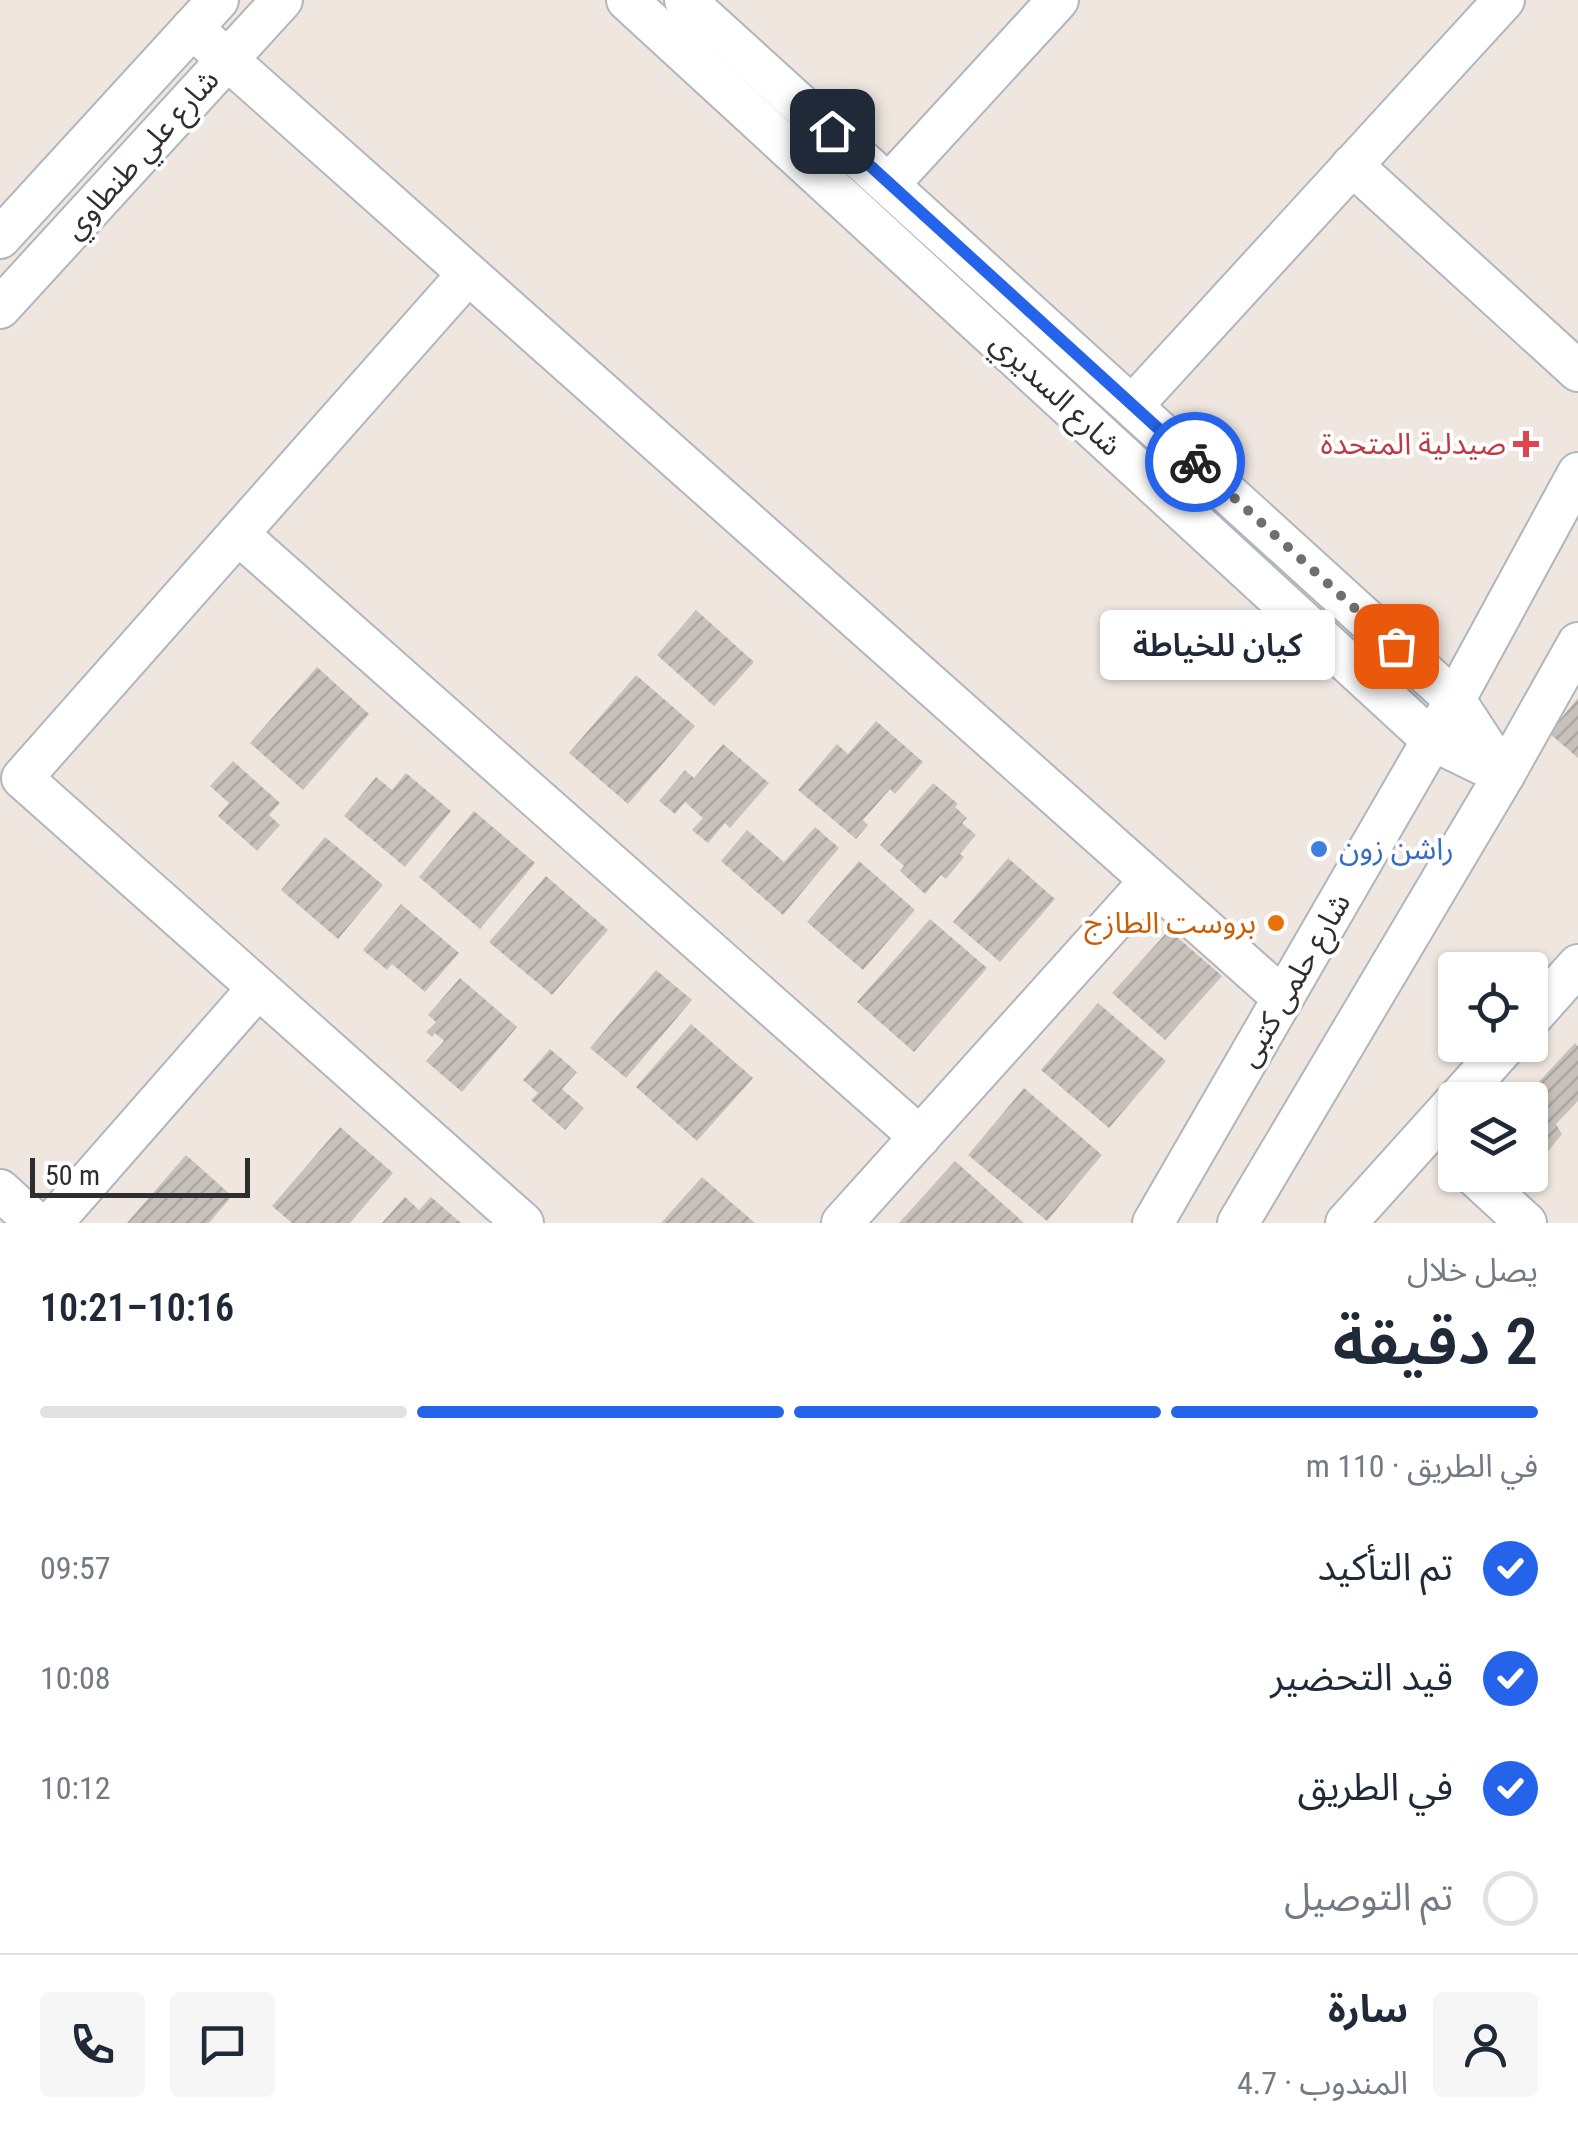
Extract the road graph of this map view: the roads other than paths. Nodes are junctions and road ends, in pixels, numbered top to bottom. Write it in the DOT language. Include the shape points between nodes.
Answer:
graph roads {
  1 [pos="282,0"];
  2 [pos="627,0"];
  3 [pos="685,0"];
  4 [pos="1058,0"];
  5 [pos="1504,0"];
  6 [pos="205,14"];
  7 [pos="226,61"];
  8 [pos="1352,166"];
  9 [pos="890,183"];
  10 [pos="0,238"];
  11 [pos="467,275"];
  12 [pos="0,308"];
  13 [pos="1578,371"];
  14 [pos="1133,406"];
  15 [pos="1578,473"];
  16 [pos="238,534"];
  17 [pos="1578,643"];
  18 [pos="1455,700"];
  19 [pos="1432,740"];
  20 [pos="1504,775"];
  21 [pos="1150,881"];
  22 [pos="1578,966"];
  23 [pos="258,988"];
  24 [pos="1283,998"];
  25 [pos="1548,999"];
  26 [pos="1491,1062"];
  27 [pos="1473,1082"];
  28 [pos="920,1137"];
  29 [pos="1438,1147"];
  30 [pos="0,1190"];
  31 [pos="1492,1192"];
  32 [pos="36,1223"];
  33 [pos="52,1223"];
  34 [pos="523,1223"];
  35 [pos="842,1223"];
  36 [pos="1152,1223"];
  37 [pos="1238,1223"];
  38 [pos="1346,1223"];
  39 [pos="1526,1223"];
  1 -- 7 [label="street, شارع علي طنطاوي"];
  2 -- 19 [label="street, شارع السديري"];
  3 -- 9 [label="street, شارع السديري"];
  4 -- 9 [label="street"];
  5 -- 8 [label="street"];
  6 -- 7 [label="street"];
  6 -- 10 [label="street, شارع علي طنطاوي"];
  7 -- 11 [label="street"];
  7 -- 12 [label="street, شارع علي طنطاوي"];
  8 -- 13 [label="street"];
  8 -- 14 [label="street"];
  9 -- 14 [label="street, شارع السديري"];
  11 -- 16 [label="street"];
  11 -- 21 [label="street"];
  14 -- 18 [label="street, شارع السديري"];
  15 -- 18 [label="street, شارع حلمى كتبى"];
  16 -- 23 [label="street" via="22,778"];
  16 -- 28 [label="street"];
  17 -- 20 [label="street"];
  18 -- 19 [label="street, شارع حلمى كتبى"];
  18 -- 20 [label="street, شارع السديري"];
  19 -- 20 [label="street, شارع السديري"];
  19 -- 24 [label="street, شارع حلمى كتبى"];
  20 -- 37 [label="street"];
  21 -- 24 [label="street"];
  21 -- 28 [label="street"];
  22 -- 25 [label="street"];
  23 -- 33 [label="street"];
  23 -- 34 [label="street"];
  24 -- 36 [label="street, شارع حلمى كتبى"];
  26 -- 27 [label="street"];
  28 -- 35 [label="street"];
  29 -- 38 [label="street"];
  30 -- 32 [label="street"];
  31 -- 39 [label="street"];
}
